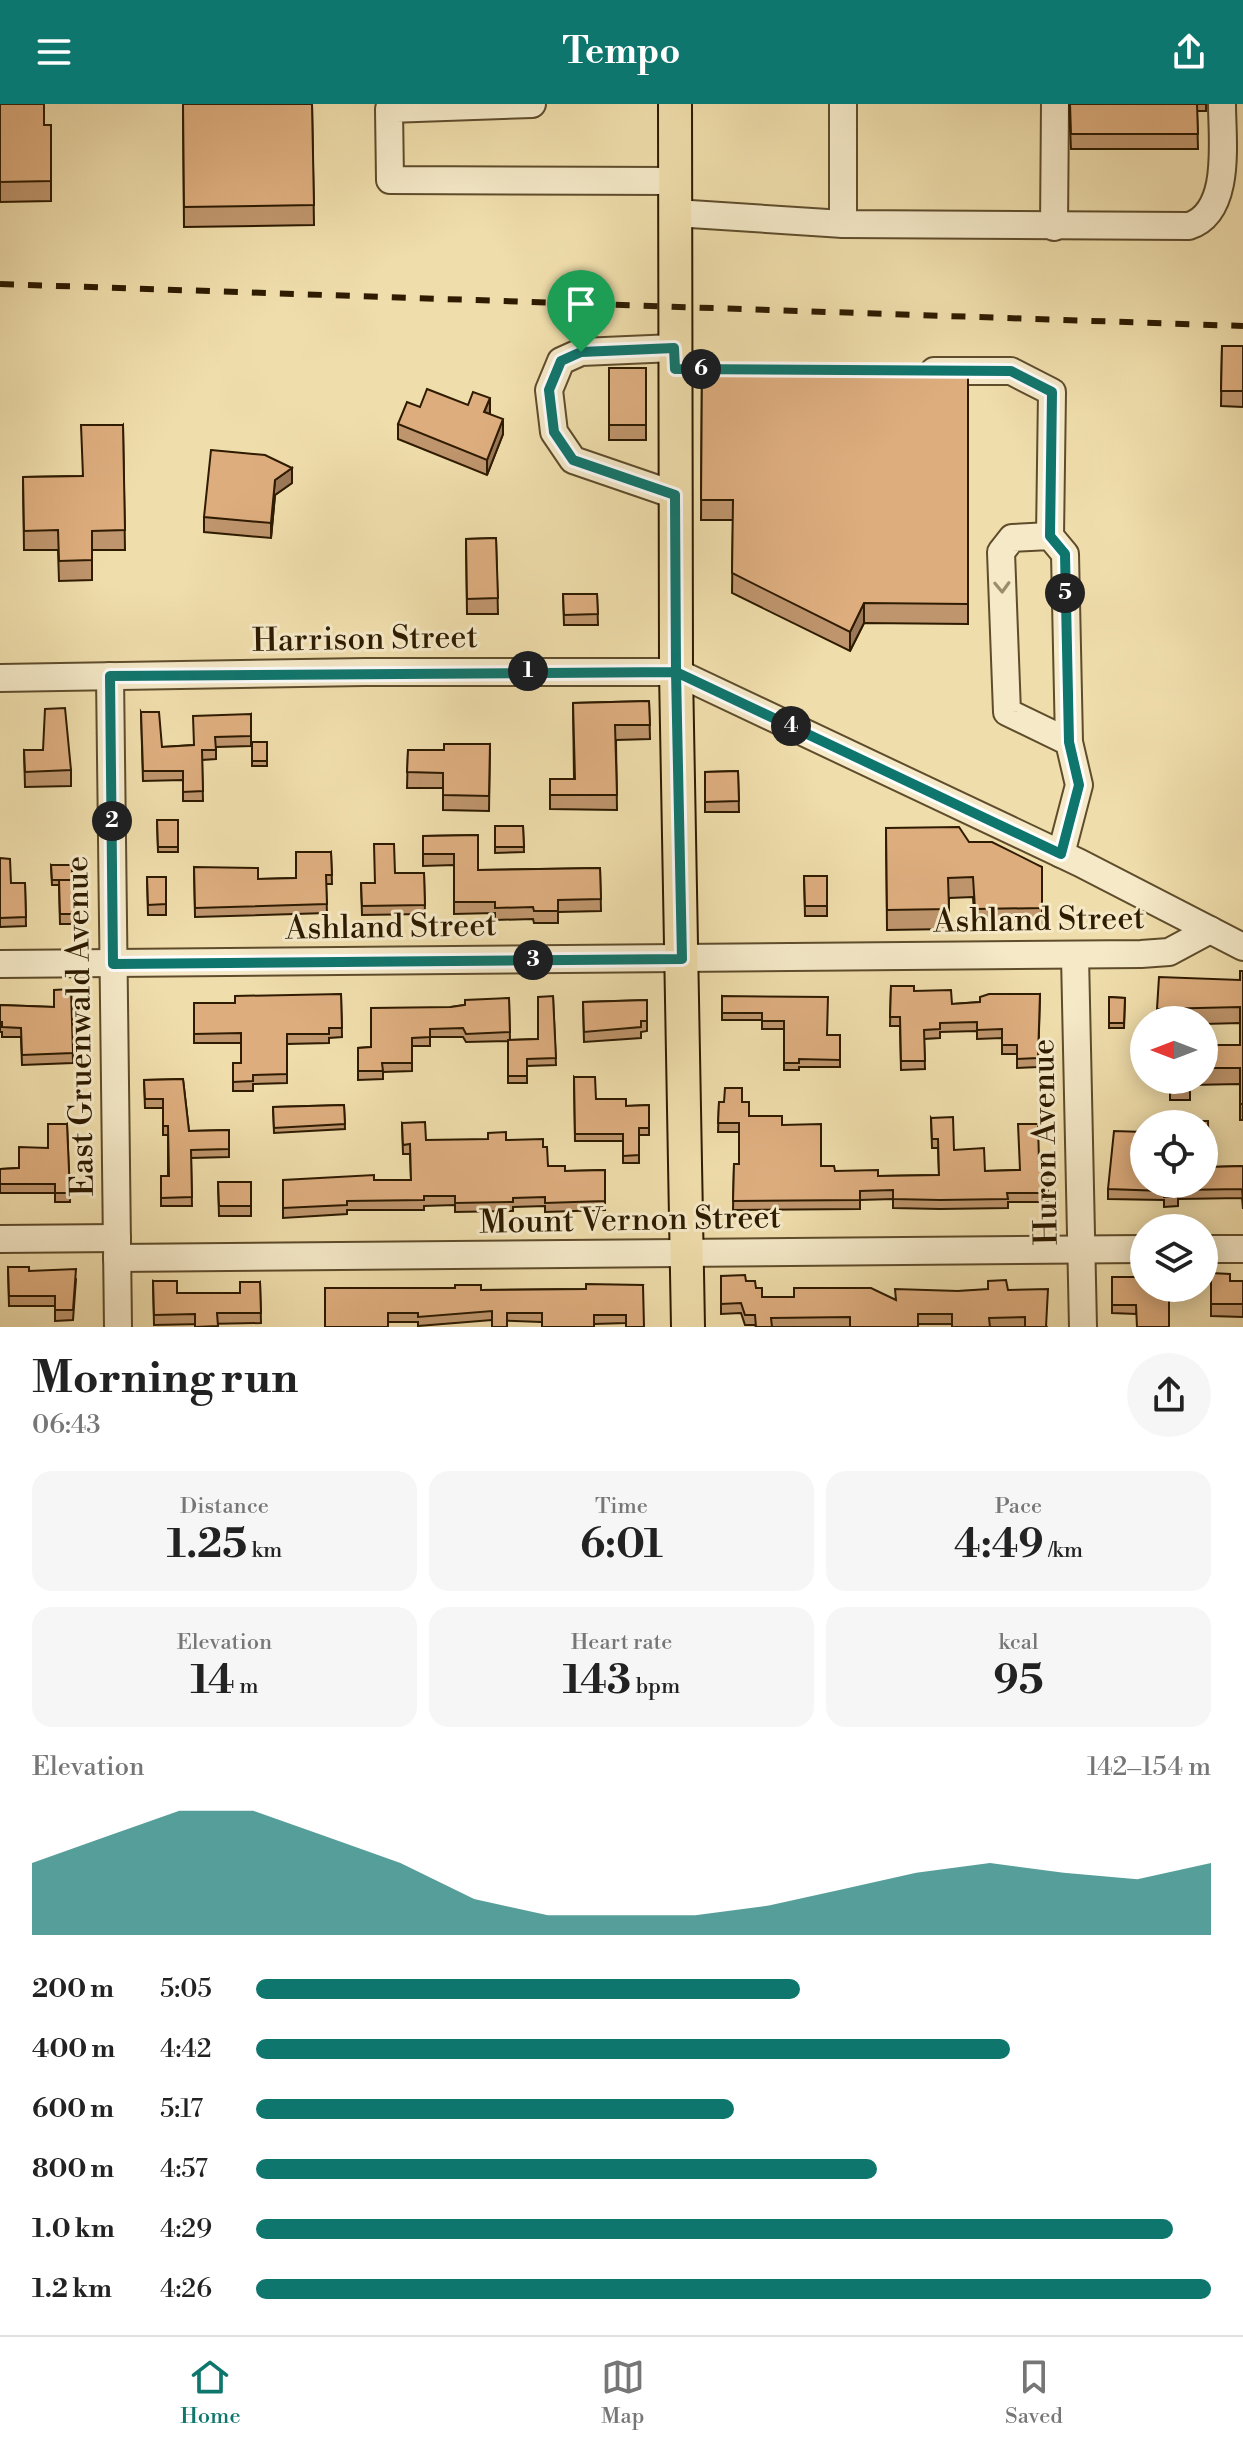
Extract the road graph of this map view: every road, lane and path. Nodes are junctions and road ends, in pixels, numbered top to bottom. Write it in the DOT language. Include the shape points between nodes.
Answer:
graph roads {
  1 [pos="532,104"];
  2 [pos="675,104"];
  3 [pos="843,104"];
  4 [pos="1055,104"];
  5 [pos="1222,104"];
  6 [pos="675,197"];
  7 [pos="843,224"];
  8 [pos="1054,227"];
  9 [pos="685,362"];
  10 [pos="904,371"];
  11 [pos="675,495"];
  12 [pos="1050,536"];
  13 [pos="676,672"];
  14 [pos="110,676"];
  15 [pos="0,678"];
  16 [pos="1069,742"];
  17 [pos="1061,854"];
  18 [pos="1210,930"];
  19 [pos="1243,947"];
  20 [pos="1075,956"];
  21 [pos="682,959"];
  22 [pos="0,964"];
  23 [pos="113,964"];
  24 [pos="0,1239"];
  25 [pos="117,1248"];
  26 [pos="1082,1249"];
  27 [pos="1130,1249"];
  28 [pos="1218,1249"];
  29 [pos="1243,1249"];
  30 [pos="687,1253"];
  31 [pos="118,1327"];
  32 [pos="688,1327"];
  33 [pos="1083,1327"];
  1 -- 6 [label="street" via="389,109 390,180"];
  2 -- 6 [label="main road"];
  3 -- 7 [label="street"];
  4 -- 8 [label="street"];
  5 -- 8 [label="street" via="1218,195 1200,222"];
  6 -- 7 [label="street"];
  6 -- 9 [label="main road"];
  7 -- 8 [label="street"];
  9 -- 11 [label="main road"];
  9 -- 11 [label="street" via="581,352 561,361 549,390 554,432 573,460"];
  10 -- 12 [label="street" via="1011,371 1052,392"];
  11 -- 13 [label="main road"];
  12 -- 16 [label="street" via="1065,554"];
  12 -- 16 [label="street, one-way" via="1012,538 1001,552 1007,712"];
  13 -- 14 [label="street, Harrison Street"];
  13 -- 17 [label="street, Harrison Street"];
  13 -- 21 [label="main road"];
  14 -- 15 [label="street, Harrison Street"];
  14 -- 23 [label="street, East Gruenwald Avenue"];
  16 -- 17 [label="street" via="1079,785"];
  17 -- 18 [label="street, Harrison Street"];
  18 -- 19 [label="street, Harrison Street"];
  18 -- 20 [label="street, Ashland Street" via="1169,952"];
  20 -- 21 [label="street, Ashland Street"];
  20 -- 26 [label="street, Huron Avenue"];
  21 -- 23 [label="street, Ashland Street"];
  21 -- 30 [label="main road"];
  22 -- 23 [label="street, Ashland Street"];
  23 -- 25 [label="street, East Gruenwald Avenue"];
  24 -- 25 [label="street, Mount Vernon Street"];
  25 -- 30 [label="street, Mount Vernon Street"];
  25 -- 31 [label="street, East Gruenwald Avenue"];
  26 -- 27 [label="street, Mount Vernon Street"];
  26 -- 30 [label="street, Mount Vernon Street"];
  26 -- 33 [label="street, Huron Avenue"];
  28 -- 29 [label="street"];
  30 -- 32 [label="main road"];
}
